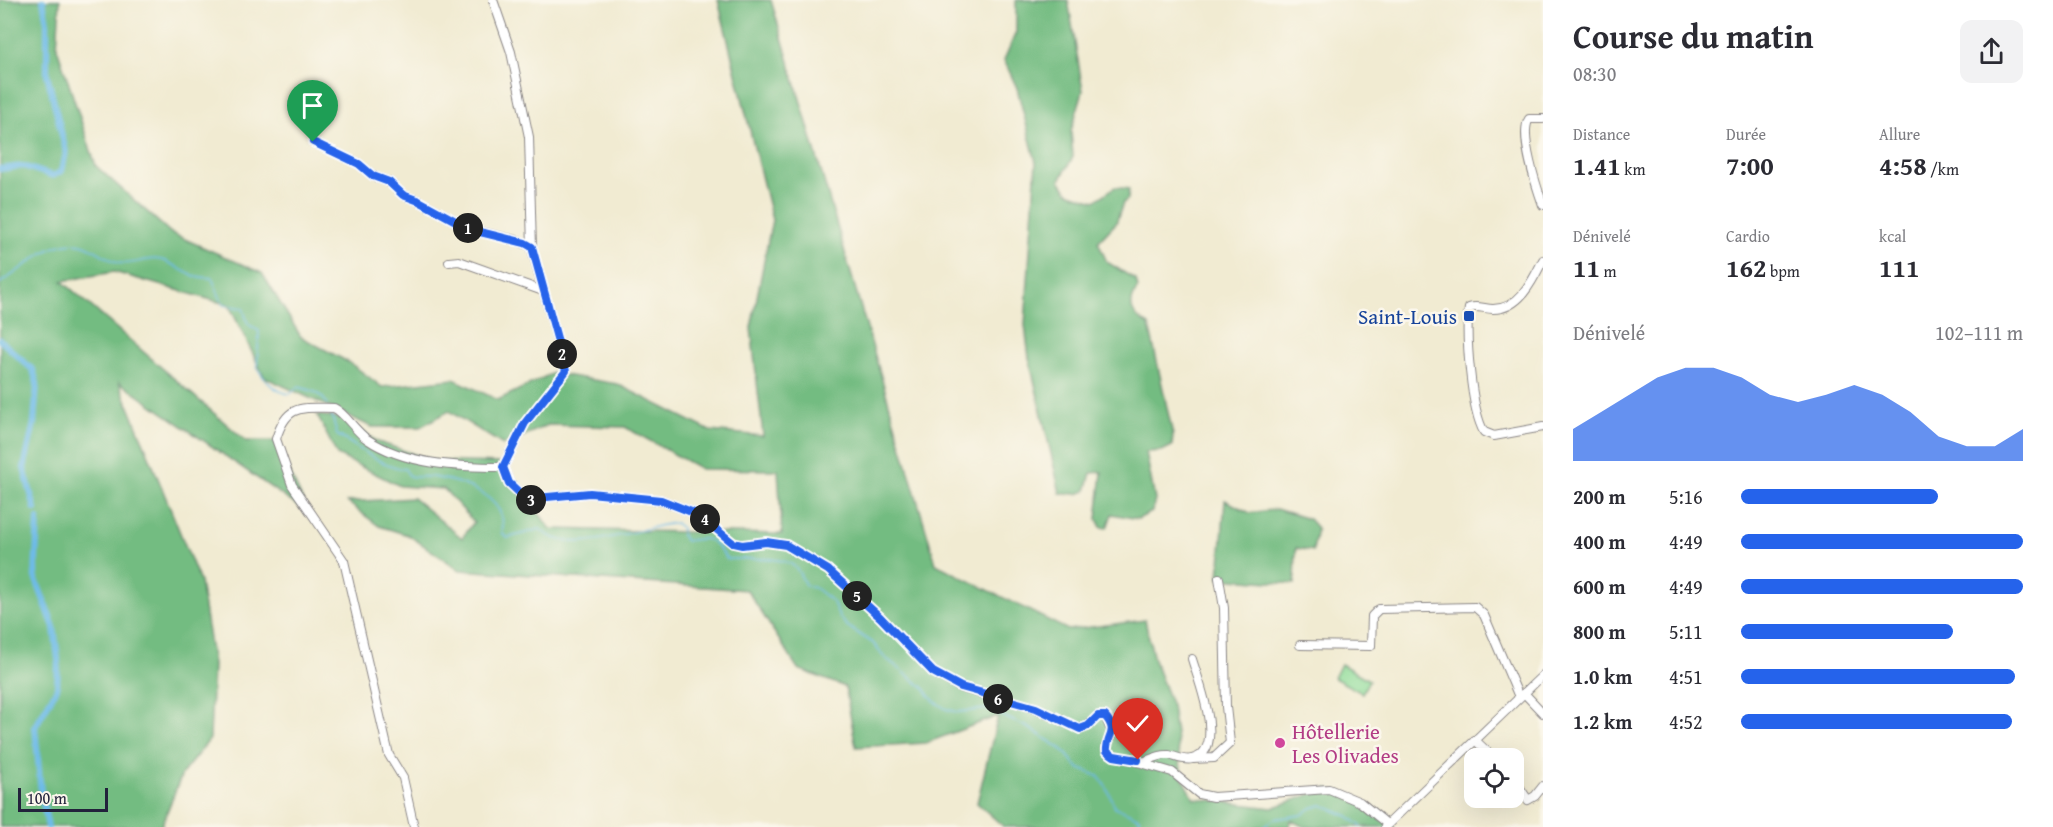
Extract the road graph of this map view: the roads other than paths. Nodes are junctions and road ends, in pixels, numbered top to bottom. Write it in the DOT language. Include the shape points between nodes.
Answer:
graph roads {
  1 [pos="493,0"];
  2 [pos="1543,119"];
  3 [pos="313,142"];
  4 [pos="1543,205"];
  5 [pos="532,247"];
  6 [pos="1543,260"];
  7 [pos="448,262"];
  8 [pos="543,291"];
  9 [pos="1543,427"];
  10 [pos="503,467"];
  11 [pos="1219,578"];
  12 [pos="1300,645"];
  13 [pos="1192,659"];
  14 [pos="1543,675"];
  15 [pos="1522,695"];
  16 [pos="1543,713"];
  17 [pos="1475,740"];
  18 [pos="1483,748"];
  19 [pos="1192,759"];
  20 [pos="1143,762"];
  21 [pos="1543,786"];
  22 [pos="1524,794"];
  23 [pos="1386,826"];
  24 [pos="414,827"];
  1 -- 5 [label="street" via="511,52 529,137"];
  2 -- 4 [label="street" via="1529,119 1526,130"];
  3 -- 5 [label="street" via="359,164 403,195 472,230"];
  5 -- 8 [label="street"];
  6 -- 9 [label="street" via="1530,286 1517,298 1497,309 1469,308 1468,339 1484,432 1494,436"];
  7 -- 8 [label="street" via="459,261"];
  8 -- 10 [label="street" via="566,371 525,423"];
  10 -- 20 [label="street" via="509,483 526,499 590,493 661,500 699,515 733,543 786,545 828,570 933,672 961,687 1036,708 1080,729 1098,716 1105,716 1112,732 1107,751"];
  10 -- 24 [label="street" via="443,463 387,450 366,439 334,408 300,407 287,415 276,439 292,485 344,561 389,755 403,778"];
  11 -- 19 [label="street" via="1230,743 1214,758"];
  12 -- 15 [label="street" via="1371,645 1372,616 1379,609 1475,607 1484,615"];
  13 -- 19 [label="street" via="1208,704 1209,723 1203,754"];
  14 -- 15 [label="street"];
  15 -- 16 [label="street"];
  15 -- 17 [label="street"];
  17 -- 18 [label="street"];
  17 -- 23 [label="street"];
  19 -- 20 [label="street" via="1168,755"];
  20 -- 23 [label="street" via="1178,776 1206,796 1329,789 1360,802"];
  21 -- 22 [label="street" via="1528,800"];
}
